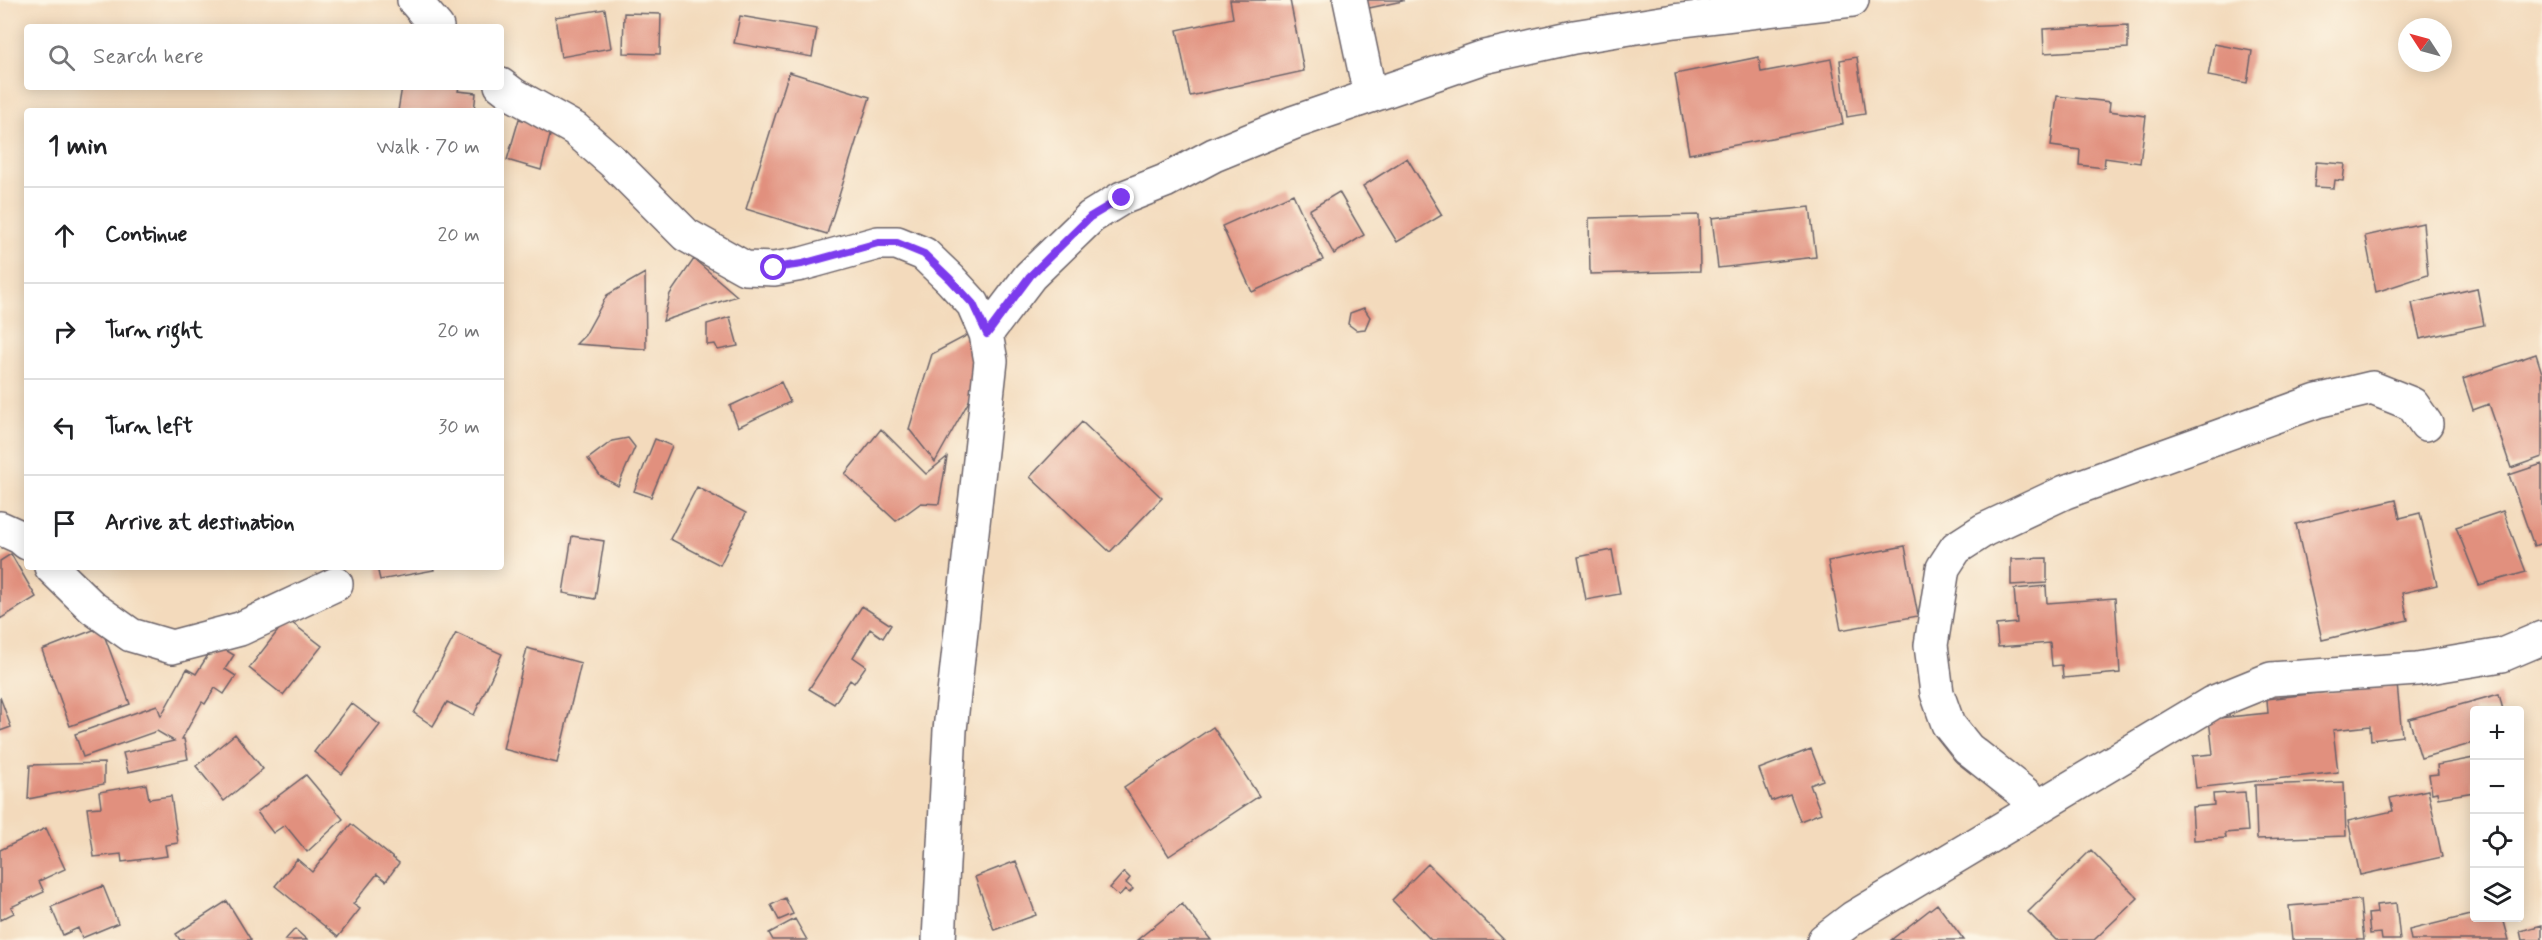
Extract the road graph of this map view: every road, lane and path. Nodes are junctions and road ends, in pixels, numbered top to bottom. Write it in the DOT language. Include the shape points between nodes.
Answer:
graph roads {
  1 [pos="414,0"];
  2 [pos="1350,0"];
  3 [pos="1852,0"];
  4 [pos="434,24"];
  5 [pos="504,87"];
  6 [pos="1370,95"];
  7 [pos="987,334"];
  8 [pos="2426,424"];
  9 [pos="0,528"];
  10 [pos="24,540"];
  11 [pos="54,570"];
  12 [pos="336,584"];
  13 [pos="2542,638"];
  14 [pos="2039,805"];
  15 [pos="939,940"];
  16 [pos="1824,940"];
  1 -- 4 [label="street"];
  2 -- 6 [label="street"];
  3 -- 6 [label="street" via="1574,37 1484,57"];
  5 -- 7 [label="street" via="575,129 686,236 745,268 802,264 878,243 897,243 924,254 950,279 973,304"];
  6 -- 7 [label="street" via="1214,155 1090,217 1030,276"];
  7 -- 15 [label="street" via="991,361 950,730"];
  8 -- 14 [label="street" via="2412,404 2372,388 2317,400 2065,492 1983,530 1956,548 1943,568 1931,645 1937,693 1948,724 1968,749"];
  9 -- 10 [label="street"];
  11 -- 12 [label="street" via="93,609 131,635 172,647 240,629"];
  13 -- 14 [label="street" via="2502,655 2417,669 2271,679 2211,703"];
  14 -- 16 [label="street" via="1853,918"];
}
